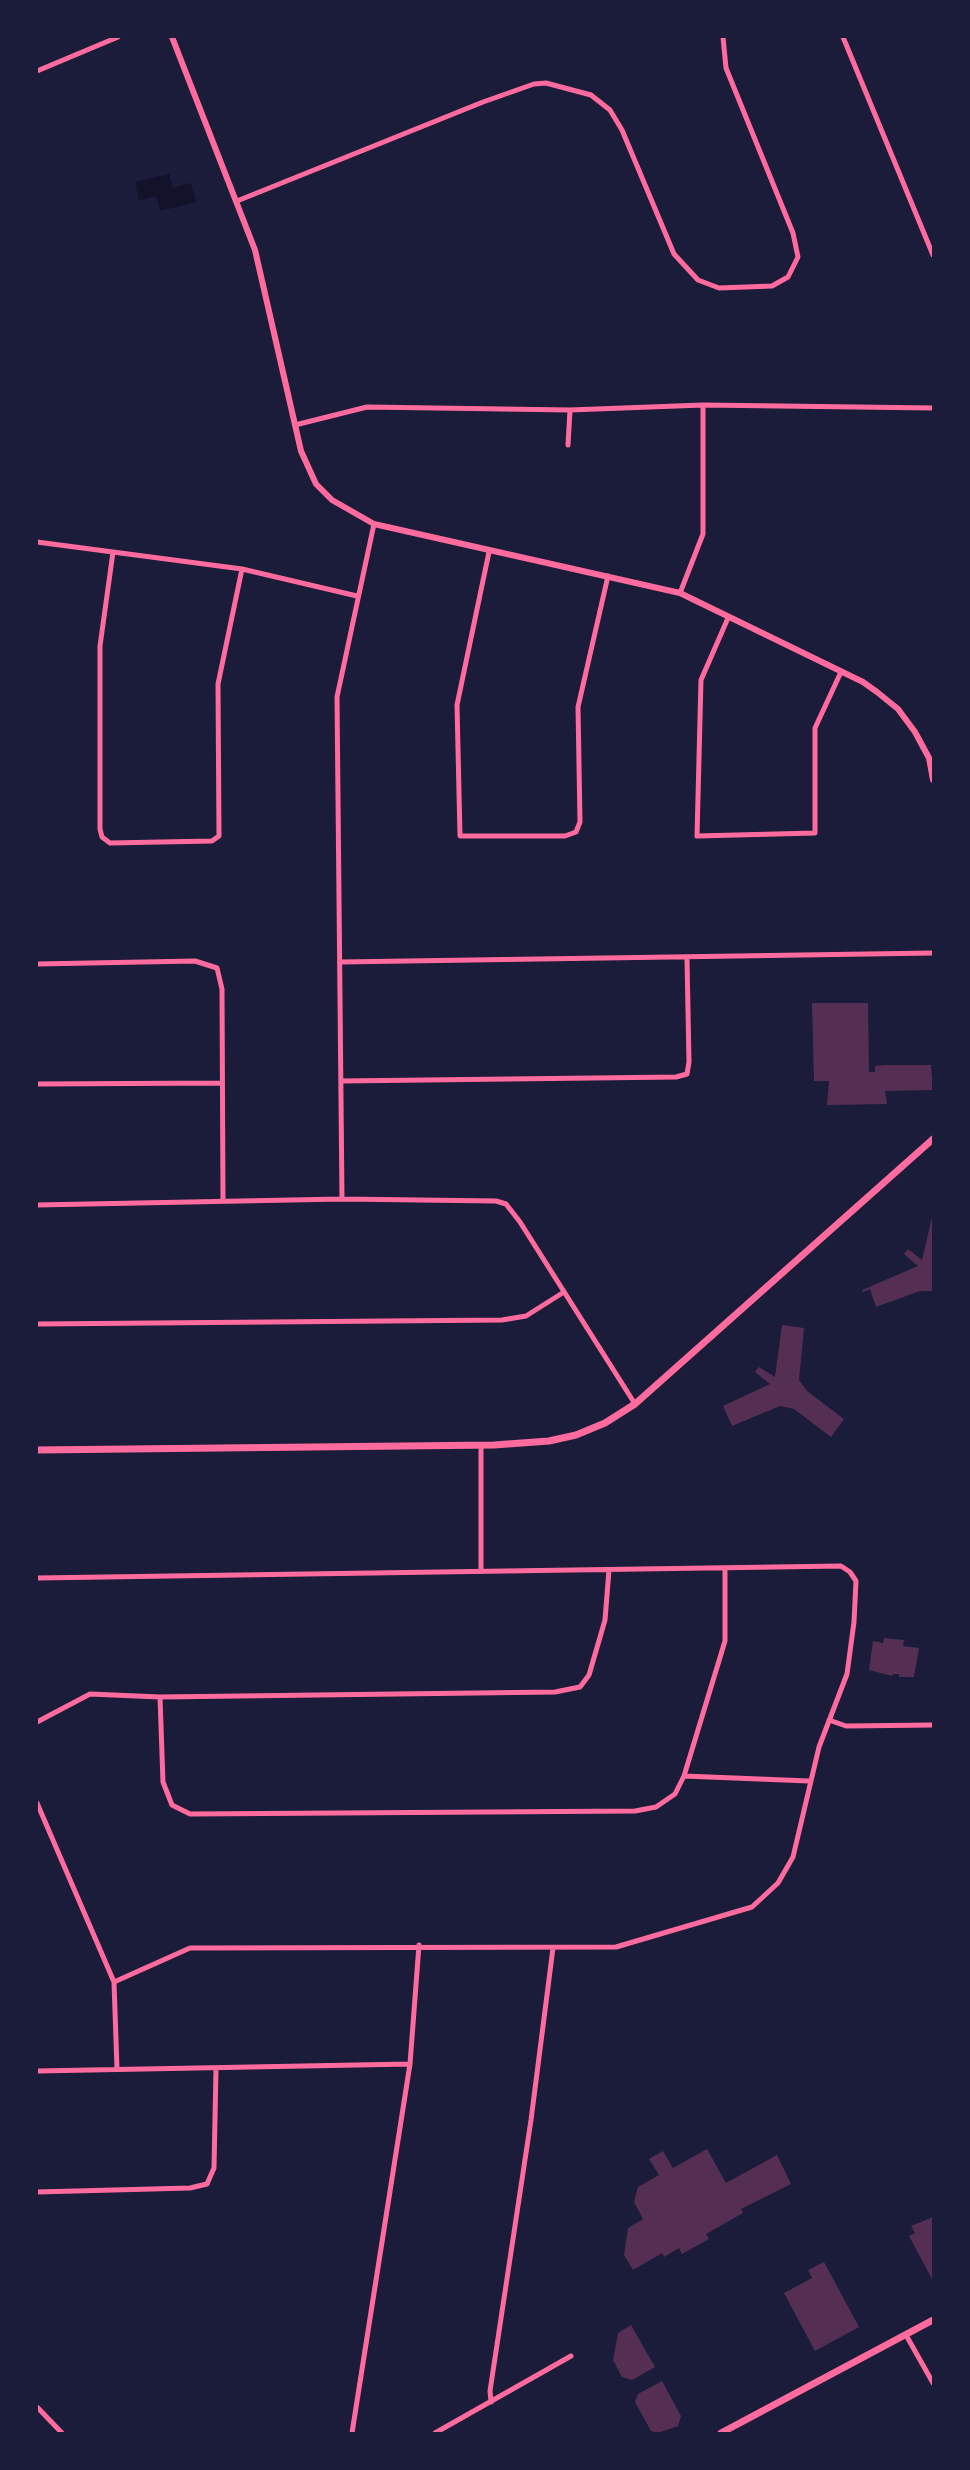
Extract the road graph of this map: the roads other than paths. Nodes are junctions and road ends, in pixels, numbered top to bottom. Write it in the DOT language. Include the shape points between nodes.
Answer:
graph roads {
  1 [pos="118,37"];
  2 [pos="172,37"];
  3 [pos="723,37"];
  4 [pos="842,37"];
  5 [pos="37,71"];
  6 [pos="237,201"];
  7 [pos="933,256"];
  8 [pos="703,405"];
  9 [pos="933,408"];
  10 [pos="570,410"];
  11 [pos="295,425"];
  12 [pos="568,445"];
  13 [pos="374,524"];
  14 [pos="37,542"];
  15 [pos="113,552"];
  16 [pos="489,552"];
  17 [pos="242,569"];
  18 [pos="608,576"];
  19 [pos="680,593"];
  20 [pos="357,596"];
  21 [pos="729,618"];
  22 [pos="841,672"];
  23 [pos="933,780"];
  24 [pos="933,953"];
  25 [pos="687,959"];
  26 [pos="341,962"];
  27 [pos="37,964"];
  28 [pos="342,1081"];
  29 [pos="221,1083"];
  30 [pos="37,1084"];
  31 [pos="933,1139"];
  32 [pos="342,1199"];
  33 [pos="223,1201"];
  34 [pos="37,1205"];
  35 [pos="564,1292"];
  36 [pos="37,1324"];
  37 [pos="635,1404"];
  38 [pos="481,1445"];
  39 [pos="37,1450"];
  40 [pos="481,1570"];
  41 [pos="609,1570"];
  42 [pos="725,1570"];
  43 [pos="37,1578"];
  44 [pos="160,1697"];
  45 [pos="829,1720"];
  46 [pos="37,1723"];
  47 [pos="933,1725"];
  48 [pos="684,1776"];
  49 [pos="809,1781"];
  50 [pos="37,1803"];
  51 [pos="419,1945"];
  52 [pos="553,1948"];
  53 [pos="114,1982"];
  54 [pos="410,2064"];
  55 [pos="117,2068"];
  56 [pos="216,2068"];
  57 [pos="37,2071"];
  58 [pos="37,2192"];
  59 [pos="933,2320"];
  60 [pos="906,2335"];
  61 [pos="571,2356"];
  62 [pos="933,2383"];
  63 [pos="491,2402"];
  64 [pos="37,2407"];
  65 [pos="62,2433"];
  66 [pos="352,2433"];
  67 [pos="435,2433"];
  68 [pos="721,2433"];
  1 -- 5 [label="street"];
  2 -- 6 [label="street"];
  3 -- 6 [label="street" via="726,68 798,257 788,277 772,286 719,288 698,280 674,254 610,110 591,95 546,83 483,102"];
  4 -- 7 [label="street"];
  6 -- 11 [label="street" via="261,272"];
  8 -- 9 [label="street"];
  8 -- 10 [label="street"];
  8 -- 19 [label="street" via="703,534"];
  10 -- 11 [label="street" via="367,407"];
  10 -- 12 [label="street"];
  11 -- 13 [label="street" via="316,484 332,500"];
  13 -- 16 [label="street"];
  13 -- 20 [label="street"];
  14 -- 15 [label="street"];
  15 -- 17 [label="street"];
  15 -- 17 [label="street" via="100,646 100,829 110,843 212,841 219,836 218,684"];
  16 -- 18 [label="street"];
  16 -- 18 [label="street" via="457,705 460,836 565,836 576,832 580,822 578,707"];
  17 -- 20 [label="street"];
  18 -- 19 [label="street"];
  19 -- 21 [label="street"];
  20 -- 26 [label="street" via="337,697"];
  21 -- 22 [label="street"];
  21 -- 22 [label="street" via="701,680 697,836 815,833 815,729"];
  22 -- 23 [label="street" via="863,682 898,709 929,758"];
  24 -- 25 [label="street"];
  25 -- 26 [label="street"];
  25 -- 28 [label="street" via="687,1074"];
  26 -- 28 [label="street"];
  27 -- 29 [label="street" via="195,961 217,968 222,989"];
  28 -- 32 [label="street"];
  29 -- 30 [label="street"];
  29 -- 33 [label="street"];
  31 -- 37 [label="main road"];
  32 -- 33 [label="street"];
  32 -- 35 [label="street" via="483,1199 506,1204"];
  33 -- 34 [label="street"];
  35 -- 36 [label="street" via="526,1316 502,1320"];
  35 -- 37 [label="street"];
  37 -- 38 [label="main road" via="576,1435 537,1443"];
  38 -- 39 [label="main road"];
  38 -- 40 [label="street"];
  40 -- 41 [label="street"];
  40 -- 43 [label="street"];
  41 -- 42 [label="street"];
  41 -- 44 [label="street" via="605,1620 589,1675 580,1687 555,1692"];
  42 -- 45 [label="street" via="841,1566 850,1572 856,1581 855,1622 847,1674"];
  42 -- 48 [label="street" via="725,1641"];
  44 -- 46 [label="street" via="90,1694"];
  44 -- 48 [label="street" via="163,1782 172,1805 190,1814 635,1811 656,1807 675,1794"];
  45 -- 47 [label="street" via="846,1726"];
  45 -- 49 [label="street"];
  48 -- 49 [label="street"];
  49 -- 52 [label="street" via="788,1869 762,1900 740,1912 628,1945"];
  50 -- 53 [label="street"];
  51 -- 52 [label="street"];
  51 -- 53 [label="street" via="190,1948"];
  51 -- 54 [label="street"];
  52 -- 63 [label="street"];
  53 -- 55 [label="street"];
  54 -- 56 [label="street"];
  54 -- 66 [label="street"];
  55 -- 56 [label="street"];
  55 -- 57 [label="street"];
  56 -- 58 [label="street" via="214,2168 207,2184"];
  59 -- 60 [label="main road"];
  60 -- 62 [label="street"];
  60 -- 68 [label="main road"];
  61 -- 63 [label="street"];
  63 -- 67 [label="street"];
  64 -- 65 [label="street"];
}
